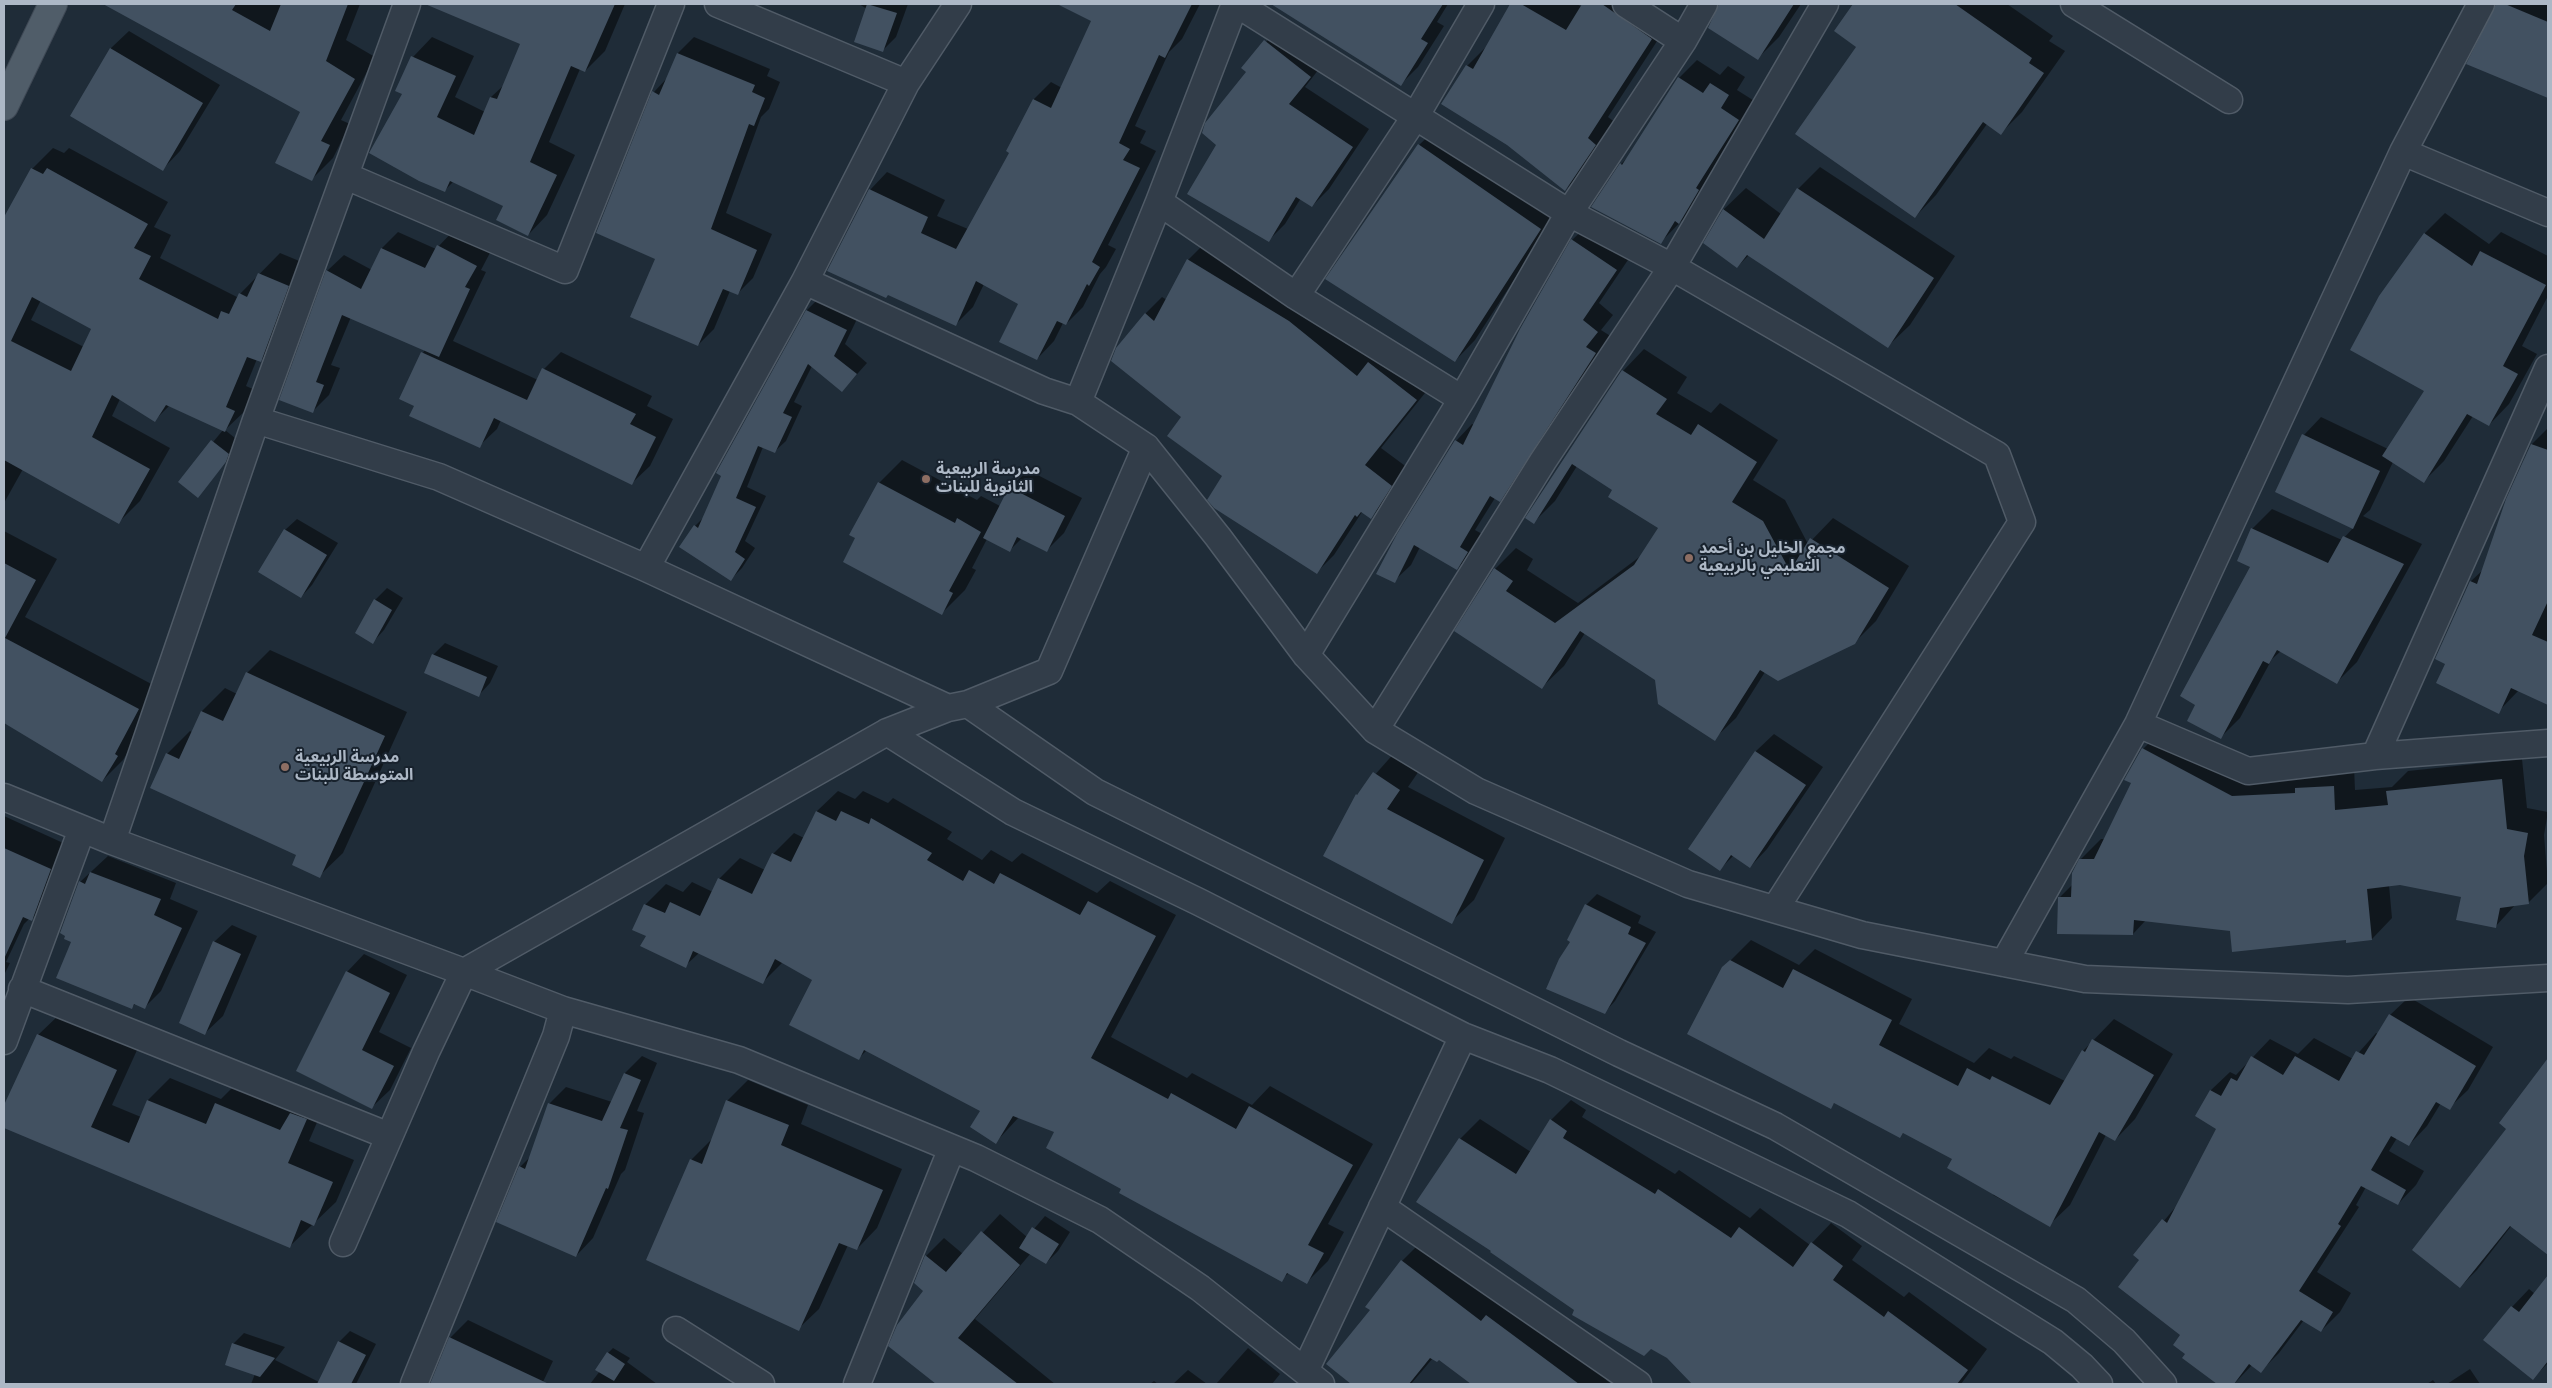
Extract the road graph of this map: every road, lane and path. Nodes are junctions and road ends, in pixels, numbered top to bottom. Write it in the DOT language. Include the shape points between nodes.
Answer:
graph roads {
  1 [pos="53,4"];
  2 [pos="406,4"];
  3 [pos="671,4"];
  4 [pos="718,4"];
  5 [pos="958,4"];
  6 [pos="1236,4"];
  7 [pos="1480,4"];
  8 [pos="1626,4"];
  9 [pos="1704,4"];
  10 [pos="1825,4"];
  11 [pos="2074,4"];
  12 [pos="2481,4"];
  13 [pos="755,11"];
  14 [pos="1684,41"];
  15 [pos="906,83"];
  16 [pos="2229,100"];
  17 [pos="4,106"];
  18 [pos="1415,117"];
  19 [pos="2404,152"];
  20 [pos="346,176"];
  21 [pos="1159,202"];
  22 [pos="1569,213"];
  23 [pos="2548,213"];
  24 [pos="1672,267"];
  25 [pos="805,280"];
  26 [pos="1296,296"];
  27 [pos="2548,368"];
  28 [pos="1462,399"];
  29 [pos="1078,402"];
  30 [pos="256,420"];
  31 [pos="1146,447"];
  32 [pos="646,568"];
  33 [pos="1306,655"];
  34 [pos="958,706"];
  35 [pos="2138,724"];
  36 [pos="1375,730"];
  37 [pos="887,732"];
  38 [pos="2548,743"];
  39 [pos="2375,756"];
  40 [pos="4,797"];
  41 [pos="82,829"];
  42 [pos="112,841"];
  43 [pos="1775,909"];
  44 [pos="2004,963"];
  45 [pos="464,972"];
  46 [pos="2548,978"];
  47 [pos="22,989"];
  48 [pos="562,1010"];
  49 [pos="1463,1036"];
  50 [pos="4,1041"];
  51 [pos="389,1136"];
  52 [pos="952,1148"];
  53 [pos="1382,1207"];
  54 [pos="343,1243"];
  55 [pos="676,1330"];
  56 [pos="1313,1377"];
  57 [pos="414,1384"];
  58 [pos="761,1384"];
  59 [pos="857,1384"];
  60 [pos="1638,1384"];
  61 [pos="2099,1384"];
  62 [pos="2162,1384"];
  1 -- 17 [label="main road"];
  2 -- 20 [label="street"];
  3 -- 20 [label="street" via="565,270"];
  4 -- 13 [label="street"];
  5 -- 15 [label="street"];
  6 -- 18 [label="street"];
  6 -- 21 [label="street"];
  7 -- 18 [label="street"];
  8 -- 14 [label="street"];
  9 -- 14 [label="street"];
  10 -- 24 [label="street"];
  11 -- 16 [label="street"];
  12 -- 19 [label="street"];
  13 -- 15 [label="street"];
  14 -- 22 [label="street"];
  15 -- 25 [label="street"];
  18 -- 22 [label="street"];
  18 -- 26 [label="street"];
  19 -- 23 [label="street"];
  19 -- 35 [label="street"];
  20 -- 30 [label="street"];
  21 -- 26 [label="street"];
  21 -- 29 [label="street"];
  22 -- 24 [label="street"];
  22 -- 28 [label="street"];
  24 -- 36 [label="street" via="1538,470"];
  24 -- 43 [label="street" via="1997,455 2022,522"];
  25 -- 29 [label="street" via="1044,391"];
  25 -- 32 [label="street"];
  26 -- 28 [label="street"];
  27 -- 39 [label="street"];
  28 -- 33 [label="street"];
  29 -- 31 [label="street"];
  30 -- 32 [label="street" via="439,477"];
  30 -- 42 [label="street"];
  31 -- 33 [label="street"];
  31 -- 34 [label="street" via="1049,671"];
  32 -- 34 [label="street"];
  33 -- 36 [label="street"];
  34 -- 37 [label="street"];
  34 -- 62 [label="street" via="1095,792 1619,1053 1774,1126 2076,1300 2124,1341"];
  35 -- 39 [label="street" via="2248,771"];
  35 -- 44 [label="street"];
  36 -- 43 [label="street" via="1476,791 1688,884"];
  37 -- 45 [label="street"];
  37 -- 49 [label="street" via="1013,812"];
  38 -- 39 [label="street"];
  40 -- 41 [label="street"];
  41 -- 42 [label="street"];
  41 -- 47 [label="street"];
  42 -- 45 [label="street"];
  43 -- 44 [label="street" via="1862,935"];
  44 -- 46 [label="street" via="2085,979 2348,990"];
  45 -- 48 [label="street"];
  45 -- 51 [label="street"];
  47 -- 50 [label="street"];
  47 -- 51 [label="street"];
  48 -- 52 [label="street" via="739,1060"];
  48 -- 57 [label="street" via="556,1036"];
  49 -- 53 [label="street"];
  49 -- 61 [label="street" via="1550,1070 1848,1214 2053,1342"];
  51 -- 54 [label="street"];
  52 -- 56 [label="street" via="1100,1220 1200,1288"];
  52 -- 59 [label="street"];
  53 -- 56 [label="street"];
  53 -- 60 [label="street"];
  55 -- 58 [label="street"];
}
